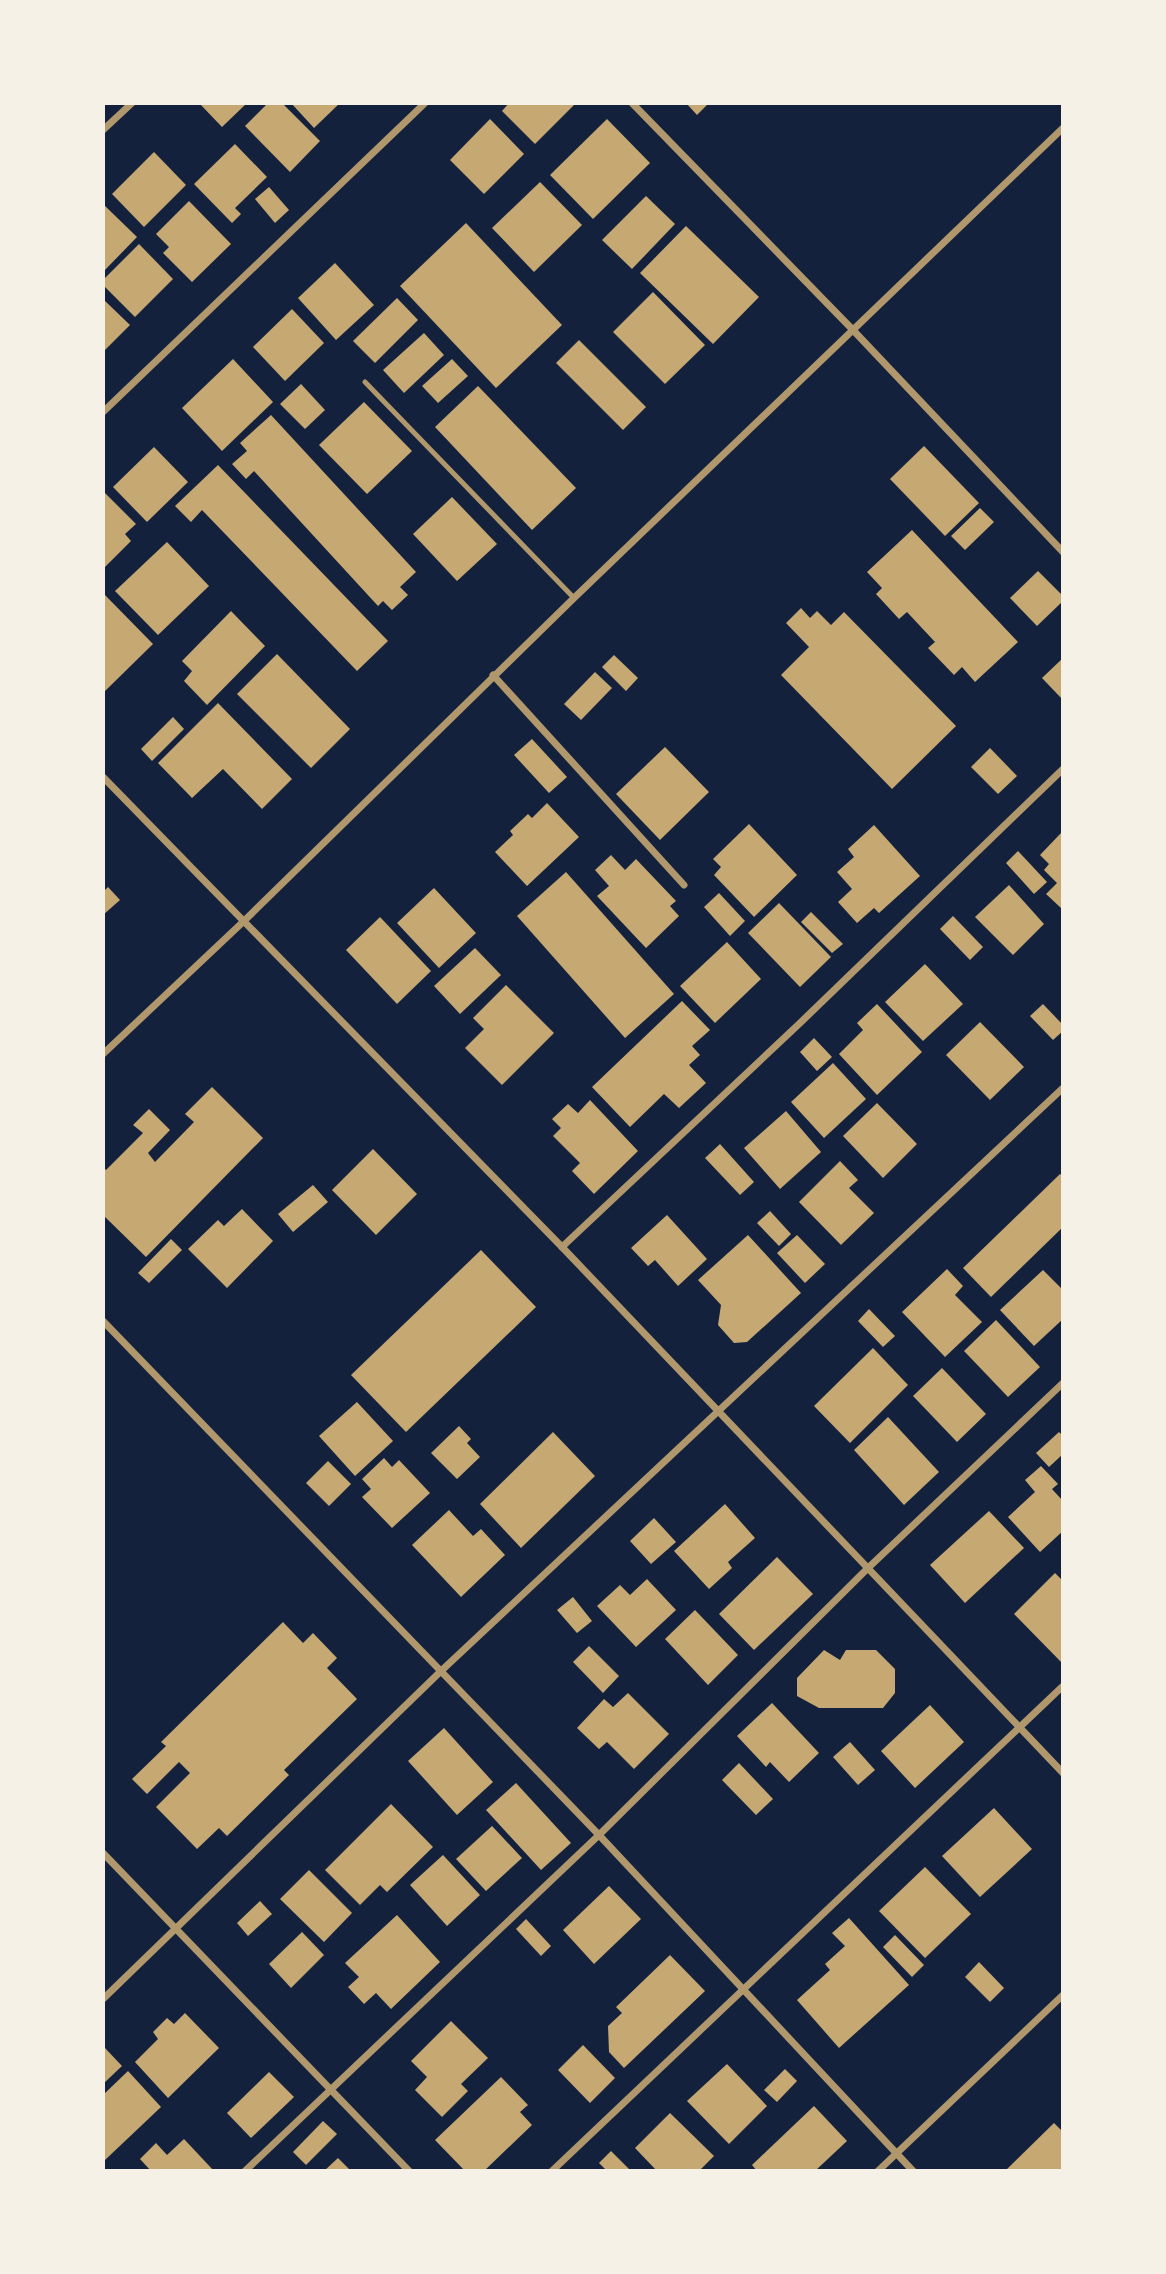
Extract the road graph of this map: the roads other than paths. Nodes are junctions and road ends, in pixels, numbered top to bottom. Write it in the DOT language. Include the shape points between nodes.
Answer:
graph roads {
  1 [pos="132,103"];
  2 [pos="425,103"];
  3 [pos="632,103"];
  4 [pos="1063,128"];
  5 [pos="103,130"];
  6 [pos="852,329"];
  7 [pos="365,382"];
  8 [pos="103,412"];
  9 [pos="1063,552"];
  10 [pos="574,598"];
  11 [pos="493,675"];
  12 [pos="1063,769"];
  13 [pos="103,777"];
  14 [pos="684,886"];
  15 [pos="244,921"];
  16 [pos="103,1054"];
  17 [pos="1063,1088"];
  18 [pos="562,1247"];
  19 [pos="103,1321"];
  20 [pos="1063,1383"];
  21 [pos="717,1411"];
  22 [pos="867,1569"];
  23 [pos="440,1672"];
  24 [pos="1063,1686"];
  25 [pos="1018,1728"];
  26 [pos="1063,1773"];
  27 [pos="599,1835"];
  28 [pos="103,1853"];
  29 [pos="175,1928"];
  30 [pos="744,1990"];
  31 [pos="1063,1995"];
  32 [pos="103,1999"];
  33 [pos="331,2089"];
  34 [pos="897,2153"];
  35 [pos="245,2171"];
  36 [pos="409,2171"];
  37 [pos="552,2171"];
  38 [pos="878,2171"];
  39 [pos="913,2171"];
  1 -- 5 [label="street"];
  2 -- 8 [label="street"];
  3 -- 6 [label="street"];
  4 -- 6 [label="street"];
  6 -- 9 [label="street"];
  6 -- 10 [label="street"];
  7 -- 10 [label="lane"];
  10 -- 11 [label="street"];
  11 -- 14 [label="street"];
  11 -- 15 [label="street"];
  12 -- 18 [label="street"];
  13 -- 15 [label="street"];
  15 -- 16 [label="street"];
  15 -- 18 [label="street"];
  17 -- 21 [label="street"];
  18 -- 21 [label="street"];
  19 -- 23 [label="street"];
  20 -- 22 [label="street"];
  21 -- 22 [label="street"];
  21 -- 23 [label="street"];
  22 -- 25 [label="street"];
  22 -- 27 [label="street"];
  23 -- 27 [label="street"];
  23 -- 29 [label="street"];
  24 -- 25 [label="street"];
  25 -- 26 [label="street"];
  25 -- 30 [label="street"];
  27 -- 30 [label="street"];
  27 -- 33 [label="street"];
  28 -- 29 [label="street"];
  29 -- 32 [label="street"];
  29 -- 33 [label="street"];
  30 -- 34 [label="street"];
  30 -- 37 [label="street"];
  31 -- 34 [label="street"];
  33 -- 35 [label="street"];
  33 -- 36 [label="street"];
  34 -- 38 [label="street"];
  34 -- 39 [label="street"];
}
